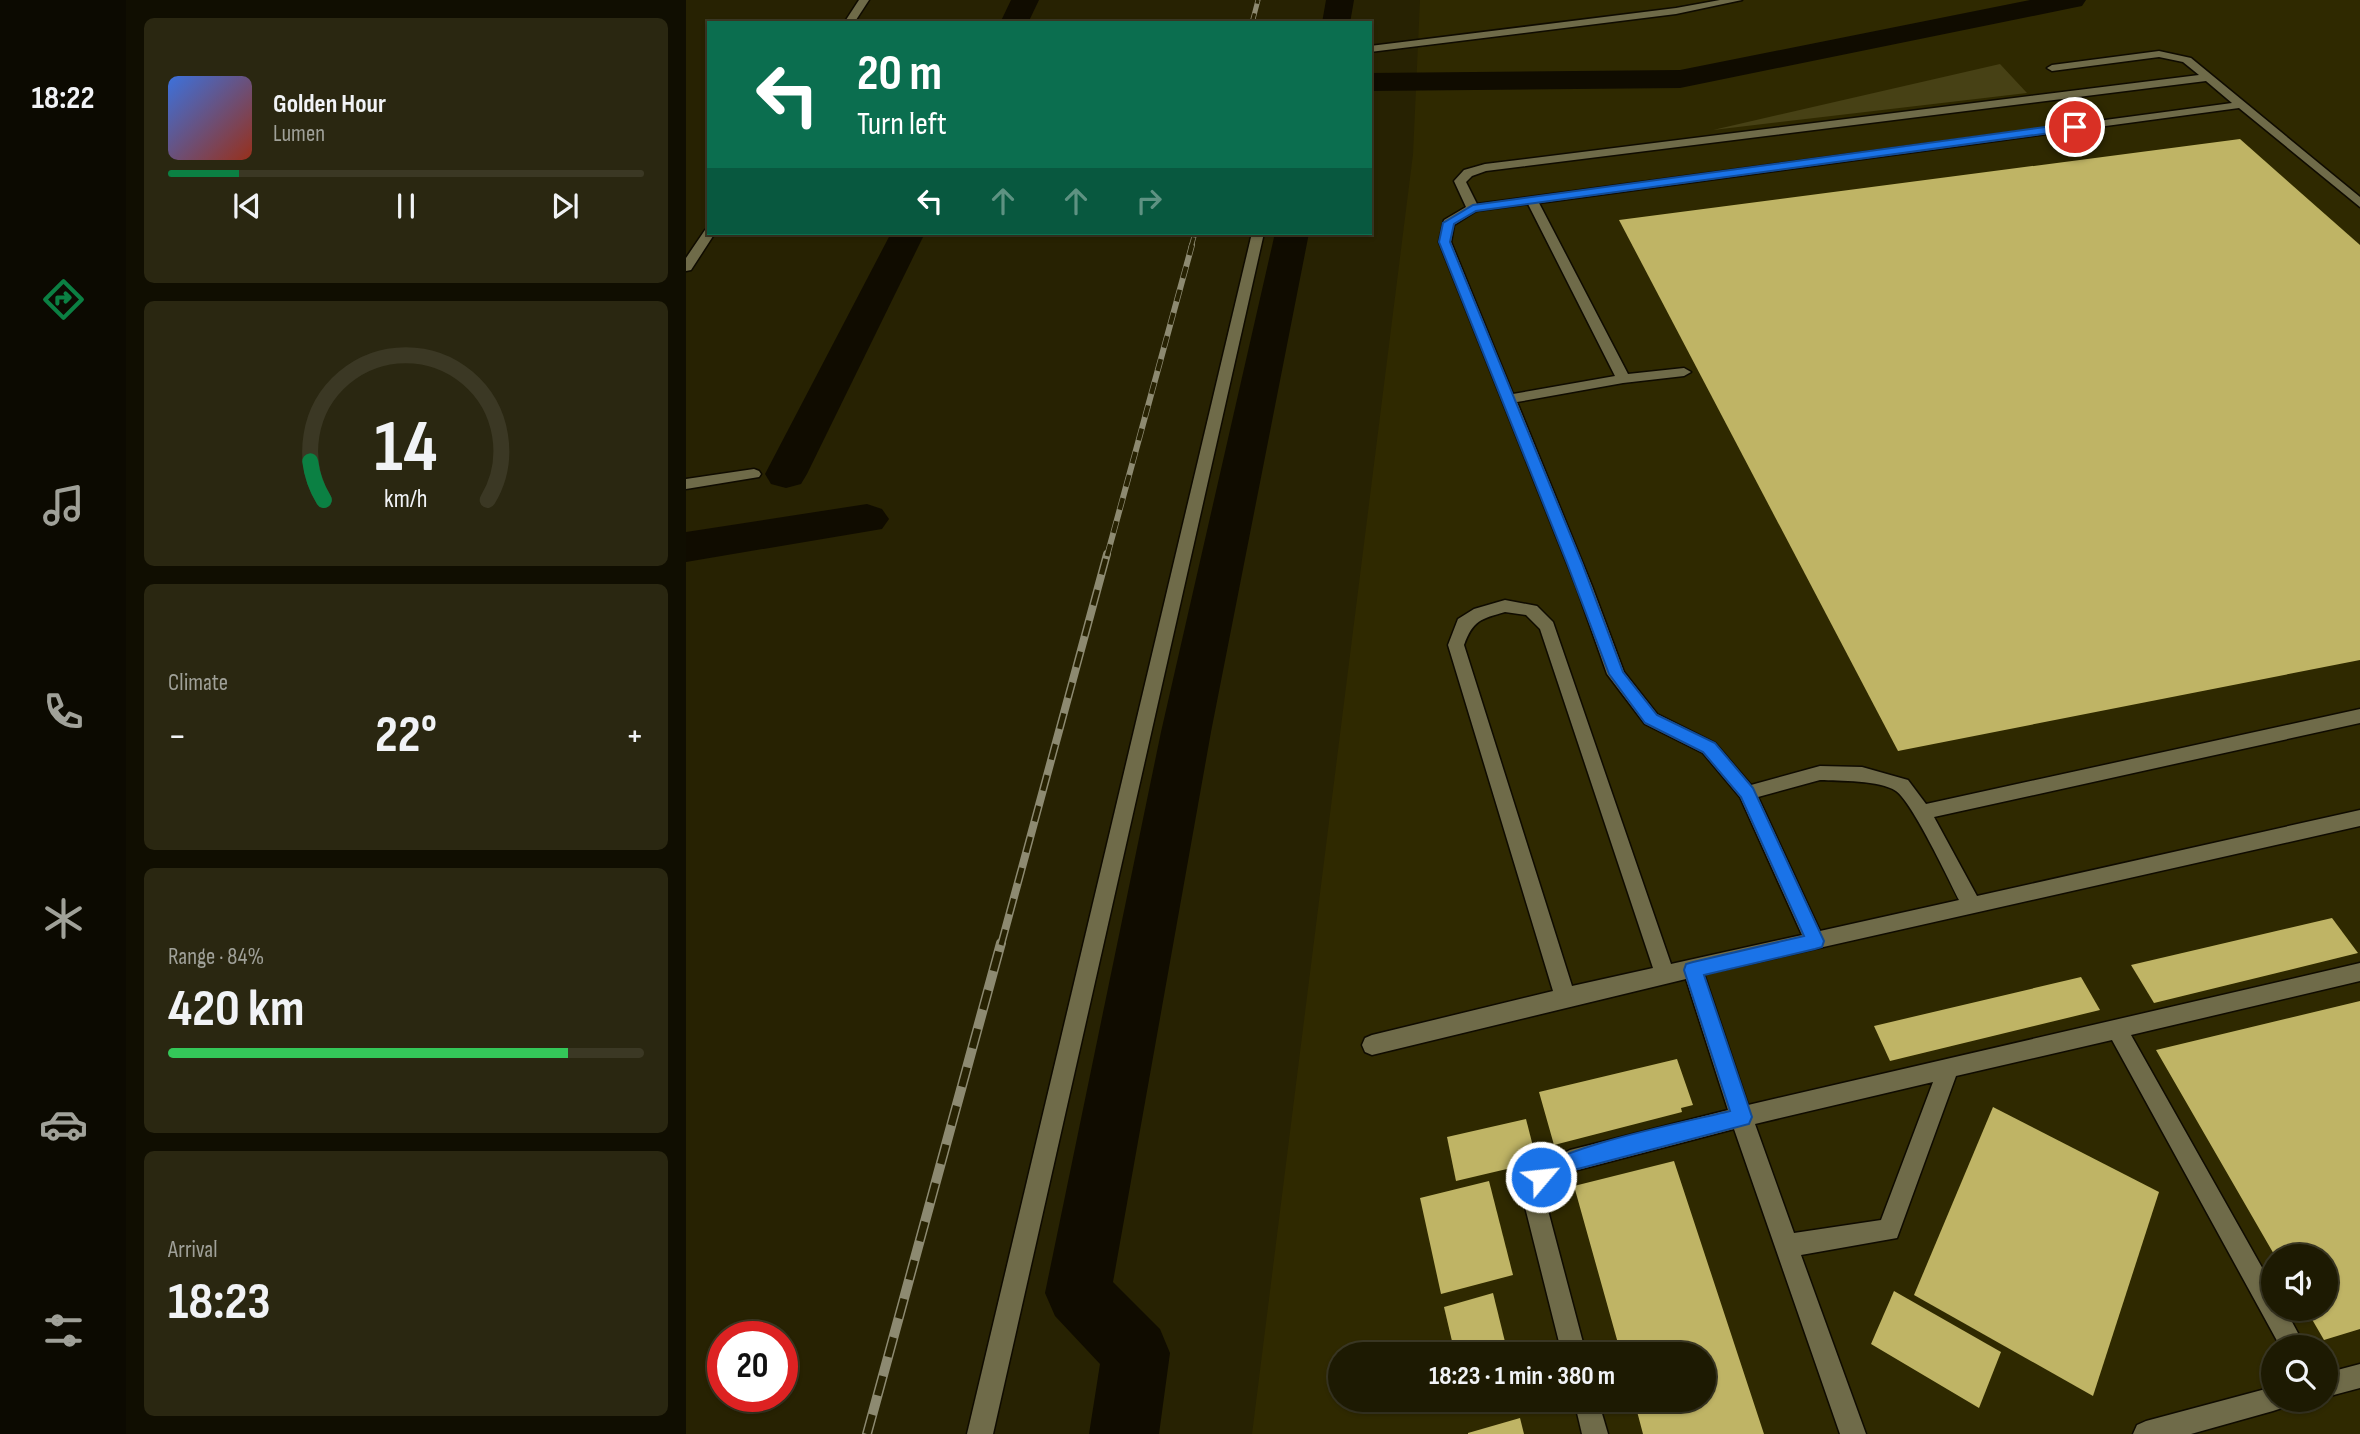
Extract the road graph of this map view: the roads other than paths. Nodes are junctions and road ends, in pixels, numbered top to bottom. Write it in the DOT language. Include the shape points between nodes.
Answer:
graph roads {
  1 [pos="864,0"];
  2 [pos="1737,0"];
  3 [pos="850,21"];
  4 [pos="1372,49"];
  5 [pos="2052,68"];
  6 [pos="2206,78"];
  7 [pos="2238,104"];
  8 [pos="1532,200"];
  9 [pos="2360,204"];
  10 [pos="1473,208"];
  11 [pos="708,235"];
  12 [pos="1258,235"];
  13 [pos="686,267"];
  14 [pos="1684,372"];
  15 [pos="1623,379"];
  16 [pos="1508,399"];
  17 [pos="754,474"];
  18 [pos="686,484"];
  19 [pos="2360,716"];
  20 [pos="1747,793"];
  21 [pos="1922,812"];
  22 [pos="2360,818"];
  23 [pos="1972,905"];
  24 [pos="1815,941"];
  25 [pos="1693,970"];
  26 [pos="2360,972"];
  27 [pos="1665,975"];
  28 [pos="1565,997"];
  29 [pos="2117,1029"];
  30 [pos="1372,1045"];
  31 [pos="1949,1068"];
  32 [pos="1742,1117"];
  33 [pos="1787,1246"];
  34 [pos="2287,1335"];
  35 [pos="1571,1342"];
  36 [pos="2360,1376"];
  37 [pos="2338,1382"];
  38 [pos="2261,1402"];
  39 [pos="1589,1412"];
  40 [pos="980,1434"];
  41 [pos="1595,1434"];
  42 [pos="1853,1434"];
  43 [pos="2146,1434"];
  1 -- 3 [label="street"];
  2 -- 4 [label="street"];
  5 -- 6 [label="street" via="2159,54 2187,60"];
  6 -- 7 [label="street"];
  6 -- 10 [label="street" via="1485,168 1460,181"];
  7 -- 8 [label="street"];
  7 -- 9 [label="street"];
  8 -- 10 [label="street"];
  8 -- 15 [label="street"];
  10 -- 16 [label="street" via="1448,223 1445,242"];
  11 -- 13 [label="street"];
  12 -- 40 [label="street"];
  14 -- 15 [label="street"];
  15 -- 16 [label="street"];
  16 -- 20 [label="street" via="1616,674 1651,719 1709,748"];
  17 -- 18 [label="street"];
  19 -- 21 [label="street"];
  20 -- 21 [label="street" via="1820,773 1862,774 1902,785"];
  20 -- 24 [label="street"];
  21 -- 23 [label="street"];
  22 -- 23 [label="street"];
  23 -- 24 [label="street"];
  24 -- 25 [label="street"];
  25 -- 27 [label="street"];
  25 -- 32 [label="street"];
  26 -- 29 [label="street"];
  27 -- 28 [label="street"];
  27 -- 28 [label="street" via="1548,626 1531,610 1505,606 1464,623 1456,645"];
  28 -- 30 [label="street"];
  29 -- 31 [label="street"];
  29 -- 34 [label="street"];
  31 -- 32 [label="street"];
  31 -- 33 [label="street" via="1889,1230"];
  32 -- 33 [label="street"];
  32 -- 35 [label="street" via="1570,1161 1541,1177 1534,1199"];
  33 -- 42 [label="street"];
  36 -- 37 [label="street"];
  38 -- 43 [label="street"];
  39 -- 41 [label="street"];
}
